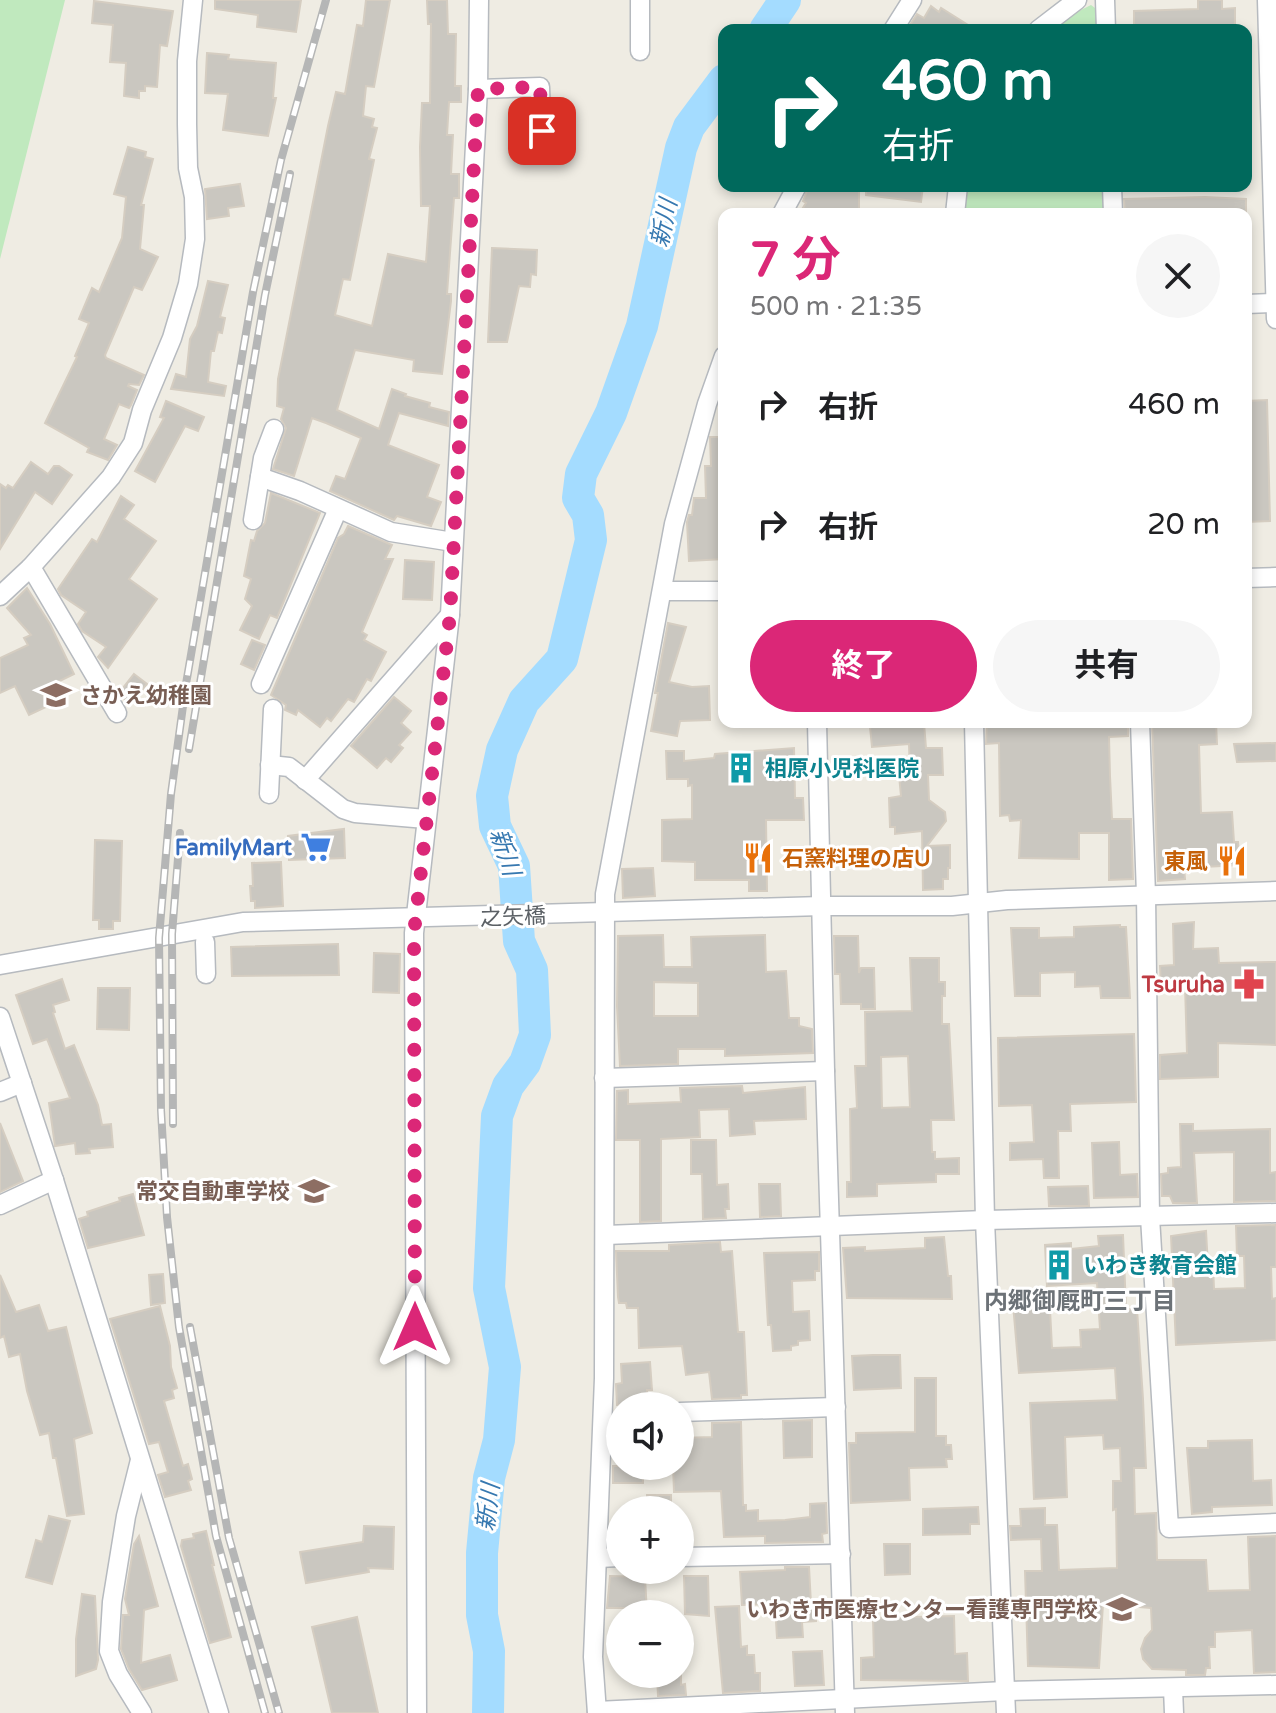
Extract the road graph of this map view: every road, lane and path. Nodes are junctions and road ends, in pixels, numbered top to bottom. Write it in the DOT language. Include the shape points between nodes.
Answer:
graph roads {
  1 [pos="193,0"];
  2 [pos="479,0"];
  3 [pos="640,0"];
  4 [pos="912,0"];
  5 [pos="1077,0"];
  6 [pos="1105,0"];
  7 [pos="1267,0"];
  8 [pos="897,24"];
  9 [pos="1046,24"];
  10 [pos="1106,24"];
  11 [pos="640,51"];
  12 [pos="478,89"];
  13 [pos="542,153"];
  14 [pos="1275,303"];
  15 [pos="1252,304"];
  16 [pos="1276,319"];
  17 [pos="718,375"];
  18 [pos="274,429"];
  19 [pos="260,477"];
  20 [pos="338,509"];
  21 [pos="253,520"];
  22 [pos="453,542"];
  23 [pos="31,567"];
  24 [pos="1276,577"];
  25 [pos="1252,578"];
  26 [pos="662,591"];
  27 [pos="718,591"];
  28 [pos="0,596"];
  29 [pos="450,615"];
  30 [pos="261,684"];
  31 [pos="273,709"];
  32 [pos="117,713"];
  33 [pos="817,728"];
  34 [pos="974,728"];
  35 [pos="1140,728"];
  36 [pos="270,765"];
  37 [pos="305,780"];
  38 [pos="269,794"];
  39 [pos="426,819"];
  40 [pos="1276,891"];
  41 [pos="1146,895"];
  42 [pos="978,903"];
  43 [pos="822,906"];
  44 [pos="600,912"];
  45 [pos="424,918"];
  46 [pos="205,942"];
  47 [pos="0,965"];
  48 [pos="206,974"];
  49 [pos="0,1017"];
  50 [pos="825,1071"];
  51 [pos="604,1078"];
  52 [pos="22,1083"];
  53 [pos="0,1092"];
  54 [pos="54,1180"];
  55 [pos="0,1205"];
  56 [pos="1276,1213"];
  57 [pos="1150,1217"];
  58 [pos="985,1220"];
  59 [pos="830,1228"];
  60 [pos="606,1235"];
  61 [pos="611,1392"];
  62 [pos="836,1407"];
  63 [pos="694,1412"];
  64 [pos="140,1460"];
  65 [pos="606,1476"];
  66 [pos="1276,1523"];
  67 [pos="841,1554"];
  68 [pos="694,1557"];
  69 [pos="598,1558"];
  70 [pos="606,1558"];
  71 [pos="1276,1685"];
  72 [pos="1173,1688"];
  73 [pos="1005,1691"];
  74 [pos="845,1705"];
  75 [pos="597,1712"];
  76 [pos="142,1713"];
  77 [pos="219,1713"];
  78 [pos="417,1713"];
  79 [pos="1006,1713"];
  80 [pos="1174,1713"];
  1 -- 23 [label="street" via="187,108 195,239 188,284 133,443 111,477"];
  2 -- 12 [label="street"];
  3 -- 11 [label="street"];
  4 -- 8 [label="street"];
  5 -- 9 [label="street"];
  6 -- 10 [label="street"];
  7 -- 14 [label="street"];
  12 -- 13 [label="street" via="540,87"];
  12 -- 22 [label="street"];
  14 -- 15 [label="street"];
  14 -- 16 [label="street"];
  17 -- 26 [label="street" via="688,469"];
  18 -- 19 [label="street"];
  19 -- 20 [label="street"];
  19 -- 21 [label="street"];
  20 -- 22 [label="street" via="391,532"];
  20 -- 30 [label="street"];
  22 -- 29 [label="street"];
  23 -- 28 [label="street"];
  23 -- 32 [label="street"];
  24 -- 25 [label="street"];
  26 -- 27 [label="street"];
  26 -- 44 [label="street"];
  29 -- 37 [label="street"];
  29 -- 39 [label="street"];
  31 -- 36 [label="street"];
  33 -- 43 [label="street"];
  34 -- 42 [label="street"];
  35 -- 41 [label="street"];
  36 -- 37 [label="street" via="289,767"];
  36 -- 38 [label="street"];
  37 -- 39 [label="street" via="355,813"];
  39 -- 45 [label="street"];
  40 -- 41 [label="street, 之矢橋"];
  41 -- 42 [label="street, 之矢橋"];
  41 -- 57 [label="street"];
  42 -- 43 [label="street, 之矢橋"];
  42 -- 58 [label="street"];
  43 -- 44 [label="street, 之矢橋"];
  43 -- 50 [label="street"];
  44 -- 45 [label="street, 之矢橋"];
  44 -- 51 [label="street"];
  45 -- 47 [label="street, 之矢橋" via="243,922"];
  45 -- 78 [label="street" via="415,1358"];
  46 -- 48 [label="street"];
  49 -- 52 [label="street"];
  50 -- 51 [label="street"];
  50 -- 59 [label="street"];
  51 -- 60 [label="street"];
  52 -- 53 [label="street"];
  52 -- 54 [label="street"];
  54 -- 55 [label="street"];
  54 -- 64 [label="street"];
  56 -- 57 [label="street"];
  57 -- 58 [label="street"];
  57 -- 66 [label="street" via="1169,1528"];
  58 -- 59 [label="street"];
  58 -- 73 [label="street"];
  59 -- 60 [label="street"];
  59 -- 62 [label="street"];
  60 -- 61 [label="street"];
  62 -- 63 [label="street"];
  62 -- 67 [label="street"];
  64 -- 76 [label="street" via="116,1573 109,1651"];
  64 -- 77 [label="street"];
  65 -- 69 [label="street"];
  67 -- 68 [label="street"];
  67 -- 74 [label="street"];
  69 -- 70 [label="street"];
  69 -- 75 [label="street" via="593,1657"];
  71 -- 72 [label="street"];
  72 -- 73 [label="street"];
  72 -- 80 [label="street"];
  73 -- 74 [label="street"];
  73 -- 79 [label="street"];
  74 -- 75 [label="street"];
}
